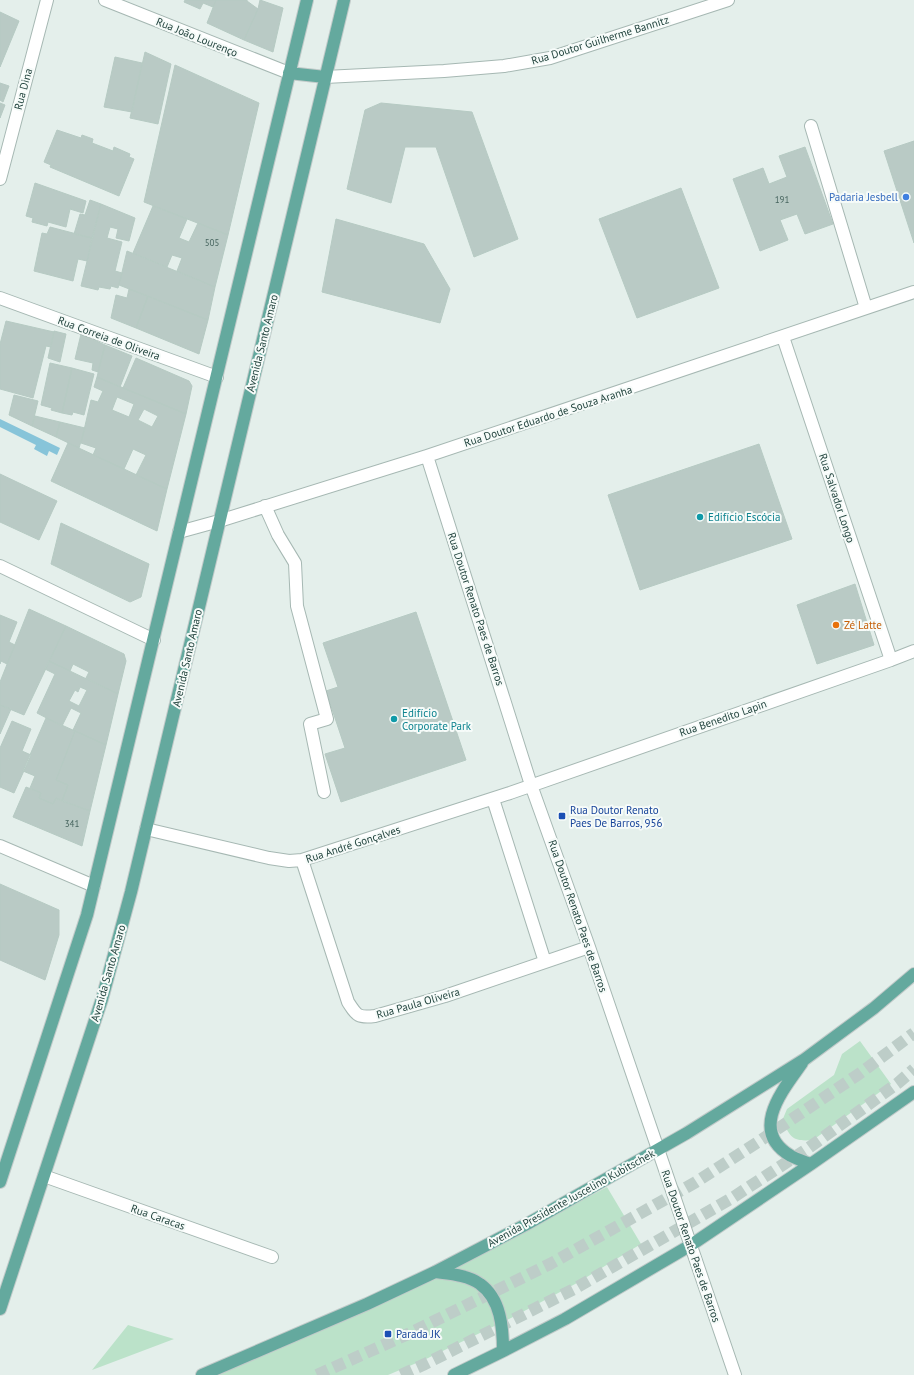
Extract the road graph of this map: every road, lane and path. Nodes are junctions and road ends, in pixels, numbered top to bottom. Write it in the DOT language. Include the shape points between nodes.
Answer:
graph roads {
  1 [pos="47,0"];
  2 [pos="105,0"];
  3 [pos="307,0"];
  4 [pos="344,0"];
  5 [pos="727,0"];
  6 [pos="289,73"];
  7 [pos="325,77"];
  8 [pos="811,126"];
  9 [pos="0,179"];
  10 [pos="914,292"];
  11 [pos="0,298"];
  12 [pos="866,308"];
  13 [pos="783,337"];
  14 [pos="217,377"];
  15 [pos="427,456"];
  16 [pos="265,506"];
  17 [pos="219,521"];
  18 [pos="179,532"];
  19 [pos="0,566"];
  20 [pos="154,640"];
  21 [pos="914,651"];
  22 [pos="891,660"];
  23 [pos="531,785"];
  24 [pos="324,792"];
  25 [pos="493,799"];
  26 [pos="146,829"];
  27 [pos="0,846"];
  28 [pos="302,860"];
  29 [pos="94,886"];
  30 [pos="589,947"];
  31 [pos="545,962"];
  32 [pos="914,974"];
  33 [pos="805,1059"];
  34 [pos="914,1092"];
  35 [pos="658,1149"];
  36 [pos="811,1164"];
  37 [pos="44,1176"];
  38 [pos="0,1182"];
  39 [pos="691,1245"];
  40 [pos="272,1257"];
  41 [pos="435,1272"];
  42 [pos="0,1309"];
  43 [pos="503,1351"];
  44 [pos="202,1375"];
  45 [pos="454,1375"];
  46 [pos="735,1375"];
  1 -- 9 [label="street, Rua Dina"];
  2 -- 6 [label="street, Rua João Lourenço"];
  3 -- 6 [label="main road"];
  4 -- 7 [label="main road, Avenida Santo Amaro"];
  5 -- 7 [label="street, Rua Doutor Guilherme Bannitz" via="550,58 523,64"];
  6 -- 7 [label="main road"];
  6 -- 14 [label="main road"];
  7 -- 17 [label="main road, Avenida Santo Amaro"];
  8 -- 12 [label="street"];
  10 -- 12 [label="street, Rua Doutor Eduardo de Souza Aranha"];
  11 -- 14 [label="street, Rua Correia de Oliveira"];
  12 -- 13 [label="street, Rua Doutor Eduardo de Souza Aranha"];
  13 -- 15 [label="street, Rua Doutor Eduardo de Souza Aranha"];
  13 -- 22 [label="street, Rua Salvador Longo"];
  14 -- 18 [label="main road"];
  15 -- 16 [label="street, Rua Doutor Eduardo de Souza Aranha"];
  15 -- 23 [label="street, Rua Doutor Renato Paes de Barros"];
  16 -- 17 [label="street, Rua Doutor Eduardo de Souza Aranha"];
  16 -- 24 [label="street" via="278,535 295,563 297,606 327,719 310,724"];
  17 -- 18 [label="street, Rua Doutor Eduardo de Souza Aranha"];
  17 -- 26 [label="main road, Avenida Santo Amaro"];
  18 -- 20 [label="main road"];
  19 -- 20 [label="street"];
  20 -- 29 [label="main road"];
  21 -- 22 [label="street, Rua Benedito Lapin"];
  22 -- 23 [label="street, Rua Benedito Lapin"];
  23 -- 25 [label="street, Rua André Gonçalves"];
  23 -- 30 [label="street, Rua Doutor Renato Paes de Barros"];
  25 -- 28 [label="street, Rua André Gonçalves"];
  25 -- 31 [label="street"];
  26 -- 28 [label="street, Rua André Gonçalves" via="269,858"];
  26 -- 37 [label="main road, Avenida Santo Amaro" via="102,999"];
  27 -- 29 [label="street"];
  28 -- 31 [label="street, Rua Paula Oliveira" via="348,1002 355,1013 365,1017 375,1016 446,996"];
  29 -- 38 [label="main road" via="87,915"];
  30 -- 31 [label="street, Rua Paula Oliveira"];
  30 -- 35 [label="street, Rua Doutor Renato Paes de Barros"];
  32 -- 33 [label="main road, Avenida Presidente Juscelino Kubitschek" via="874,1008"];
  33 -- 35 [label="main road, Avenida Presidente Juscelino Kubitschek"];
  33 -- 36 [label="main road" via="776,1102 771,1112 770,1126 774,1140 782,1149 791,1156"];
  34 -- 36 [label="main road"];
  35 -- 39 [label="street, Rua Doutor Renato Paes de Barros"];
  35 -- 41 [label="main road, Avenida Presidente Juscelino Kubitschek" via="527,1224"];
  36 -- 39 [label="main road"];
  37 -- 40 [label="street, Rua Caracas"];
  37 -- 42 [label="main road, Avenida Santo Amaro"];
  39 -- 43 [label="main road" via="565,1319"];
  39 -- 46 [label="street, Rua Doutor Renato Paes de Barros"];
  41 -- 43 [label="main road" via="460,1276 480,1283 490,1294 502,1322"];
  41 -- 44 [label="main road, Avenida Presidente Juscelino Kubitschek"];
  43 -- 45 [label="main road"];
}
